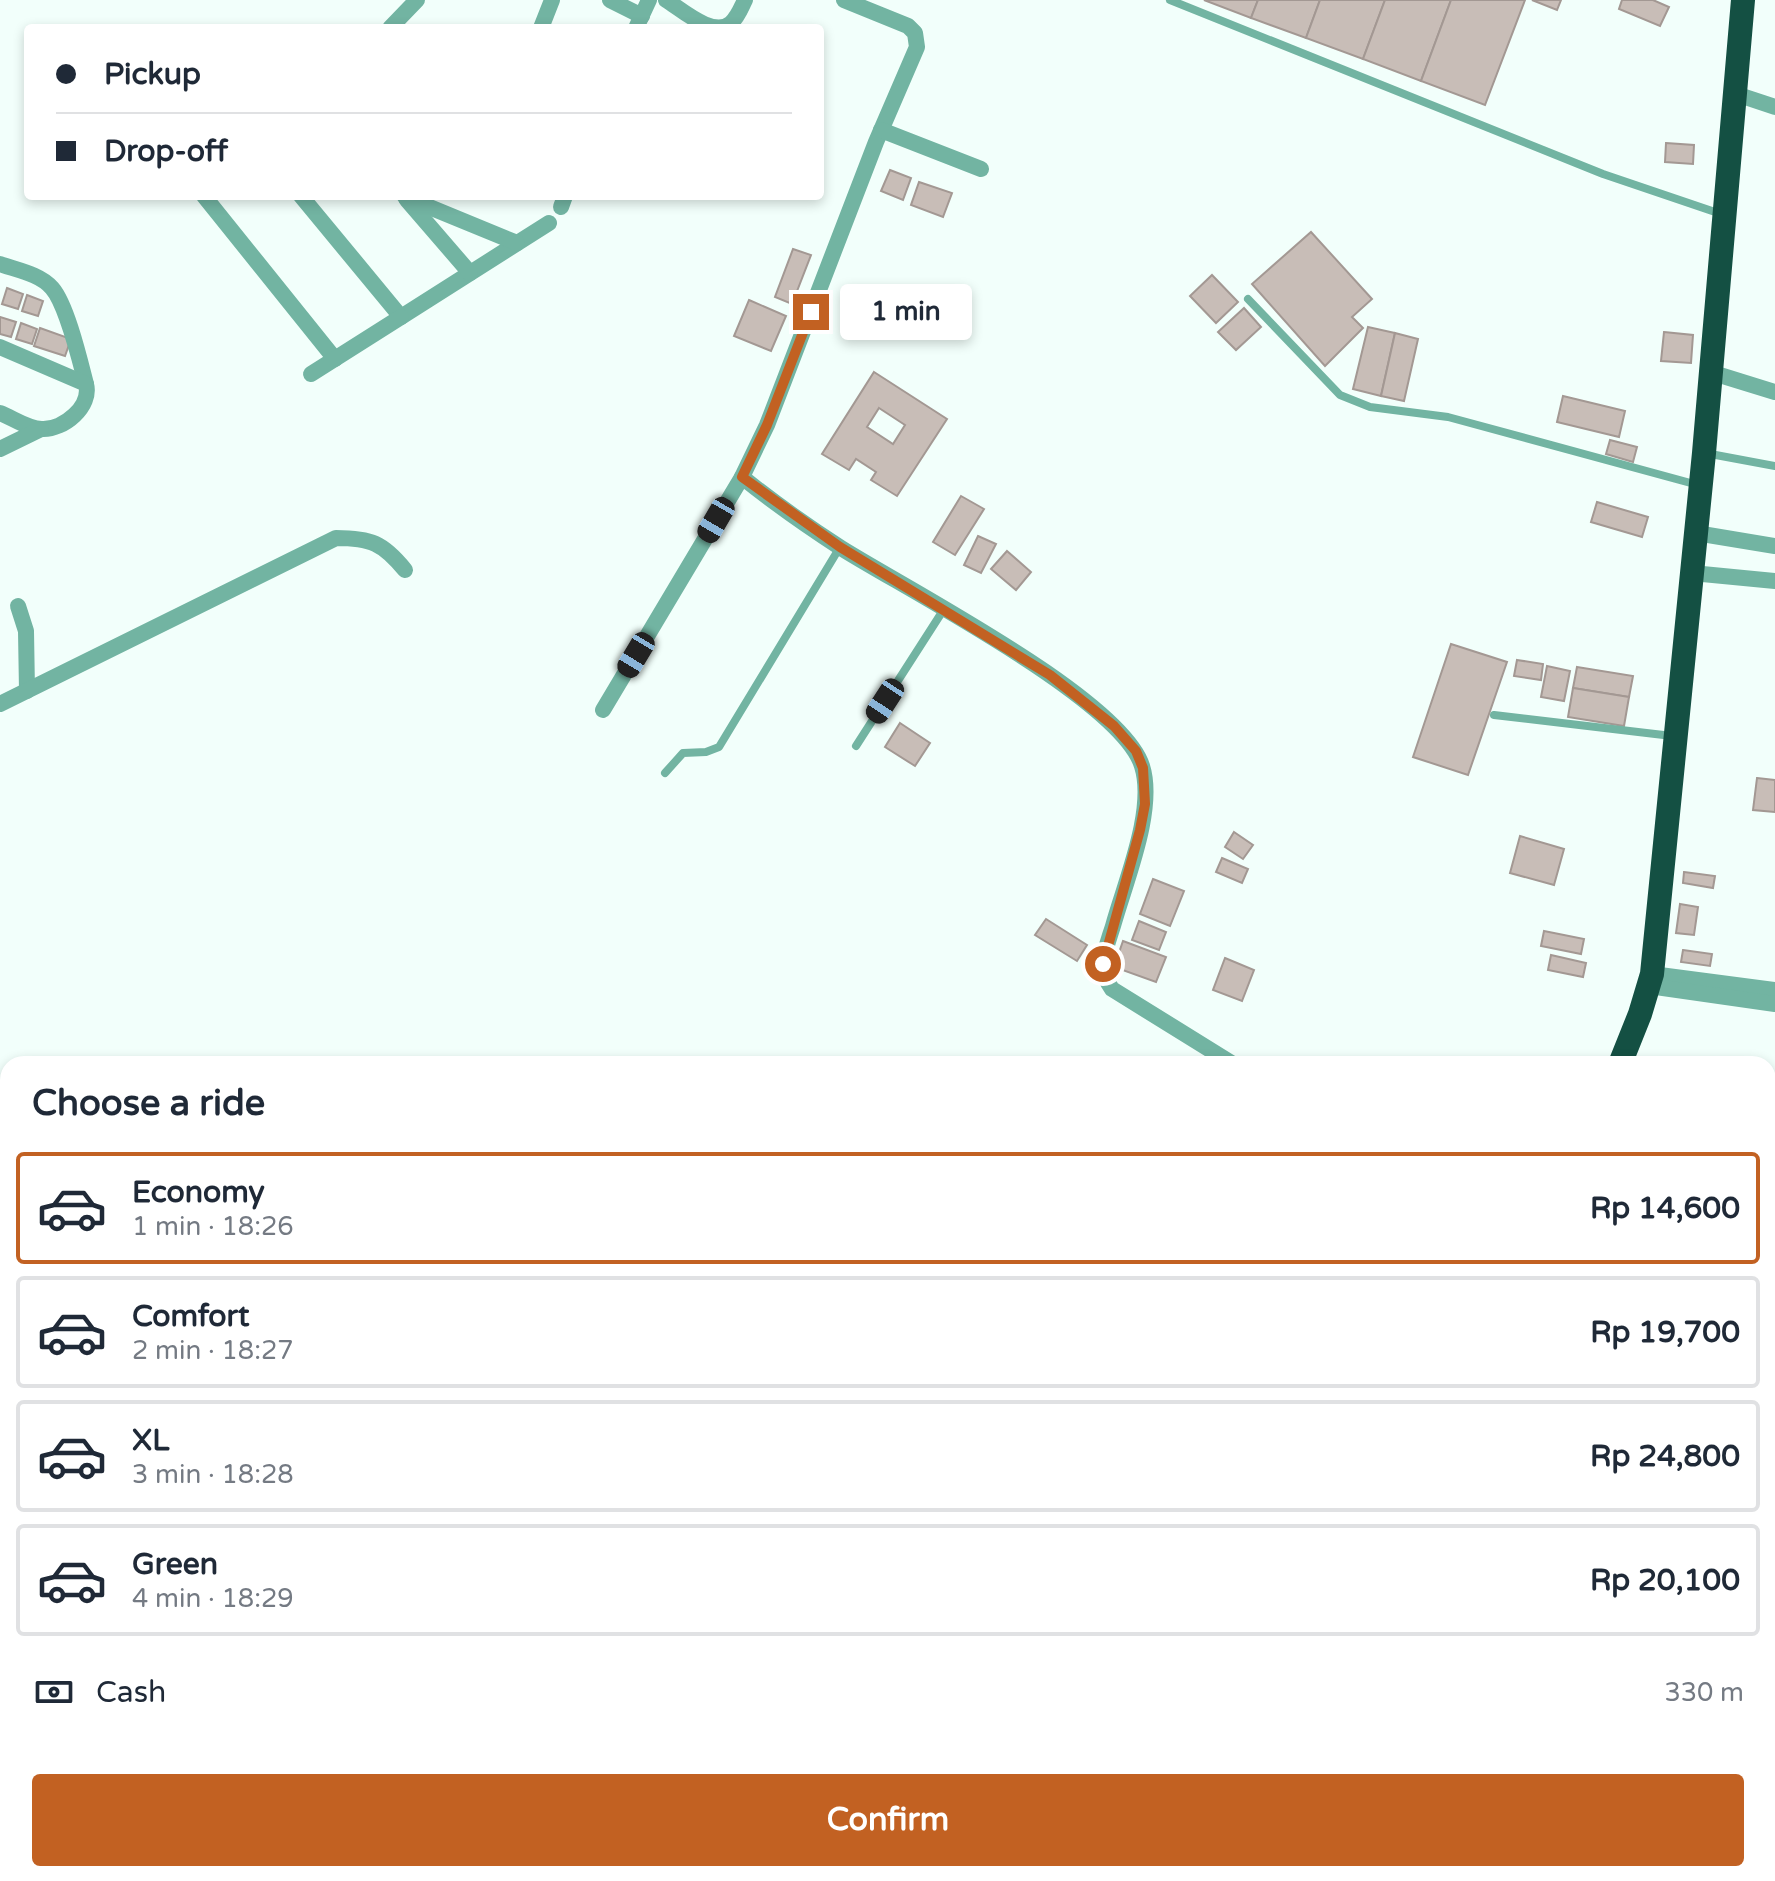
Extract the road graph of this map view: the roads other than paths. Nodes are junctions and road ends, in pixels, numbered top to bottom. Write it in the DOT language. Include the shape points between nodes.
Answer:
graph roads {
  1 [pos="417,0"];
  2 [pos="552,0"];
  3 [pos="610,0"];
  4 [pos="666,0"];
  5 [pos="745,0"];
  6 [pos="844,0"];
  7 [pos="1170,0"];
  8 [pos="1743,0"];
  9 [pos="642,15"];
  10 [pos="394,24"];
  11 [pos="543,24"];
  12 [pos="705,24"];
  13 [pos="729,24"];
  14 [pos="1736,94"];
  15 [pos="1775,107"];
  16 [pos="881,130"];
  17 [pos="981,169"];
  18 [pos="207,200"];
  19 [pos="304,200"];
  20 [pos="407,200"];
  21 [pos="411,200"];
  22 [pos="1726,216"];
  23 [pos="549,223"];
  24 [pos="517,243"];
  25 [pos="0,264"];
  26 [pos="470,273"];
  27 [pos="1248,299"];
  28 [pos="401,317"];
  29 [pos="0,347"];
  30 [pos="335,359"];
  31 [pos="1710,372"];
  32 [pos="311,374"];
  33 [pos="86,384"];
  34 [pos="1775,392"];
  35 [pos="0,413"];
  36 [pos="41,429"];
  37 [pos="0,449"];
  38 [pos="1704,453"];
  39 [pos="1775,466"];
  40 [pos="742,477"];
  41 [pos="1701,486"];
  42 [pos="1696,533"];
  43 [pos="1775,546"];
  44 [pos="840,547"];
  45 [pos="405,570"];
  46 [pos="1692,573"];
  47 [pos="1775,581"];
  48 [pos="18,606"];
  49 [pos="944,609"];
  50 [pos="27,691"];
  51 [pos="0,704"];
  52 [pos="603,710"];
  53 [pos="1494,715"];
  54 [pos="1677,736"];
  55 [pos="856,746"];
  56 [pos="665,773"];
  57 [pos="1651,980"];
  58 [pos="1775,990"];
  59 [pos="1775,1004"];
  60 [pos="1220,1056"];
  61 [pos="1623,1056"];
  1 -- 10 [label="street"];
  2 -- 11 [label="street"];
  3 -- 9 [label="street"];
  4 -- 12 [label="street"];
  5 -- 13 [label="street"];
  6 -- 16 [label="street" via="908,26 917,40"];
  7 -- 22 [label="lane" via="1603,174"];
  8 -- 14 [label="highway"];
  14 -- 15 [label="street"];
  14 -- 22 [label="highway"];
  16 -- 17 [label="street"];
  16 -- 40 [label="street"];
  18 -- 30 [label="street"];
  19 -- 28 [label="street"];
  20 -- 26 [label="street"];
  21 -- 24 [label="street"];
  22 -- 31 [label="highway"];
  23 -- 24 [label="street"];
  24 -- 26 [label="street"];
  25 -- 33 [label="street" via="52,288"];
  26 -- 28 [label="street"];
  27 -- 41 [label="lane" via="1340,395 1370,407 1448,417"];
  28 -- 30 [label="street"];
  29 -- 33 [label="street"];
  30 -- 32 [label="street"];
  31 -- 34 [label="street"];
  31 -- 38 [label="highway"];
  33 -- 36 [label="street" via="88,398 77,412 61,424"];
  35 -- 36 [label="street"];
  36 -- 37 [label="street"];
  38 -- 39 [label="lane"];
  38 -- 41 [label="highway"];
  40 -- 44 [label="street"];
  40 -- 52 [label="street"];
  41 -- 42 [label="highway"];
  42 -- 43 [label="street"];
  42 -- 46 [label="highway"];
  44 -- 49 [label="street"];
  44 -- 56 [label="lane" via="719,747 683,753"];
  45 -- 50 [label="street" via="380,544 336,538"];
  46 -- 47 [label="street"];
  46 -- 54 [label="highway"];
  48 -- 50 [label="street" via="26,631"];
  49 -- 55 [label="lane"];
  49 -- 60 [label="street" via="1050,675 1114,726 1136,751 1143,768 1145,804 1104,954 1106,981"];
  50 -- 51 [label="street"];
  53 -- 54 [label="lane"];
  54 -- 57 [label="highway"];
  57 -- 58 [label="street"];
  57 -- 59 [label="street"];
  57 -- 61 [label="highway"];
}
